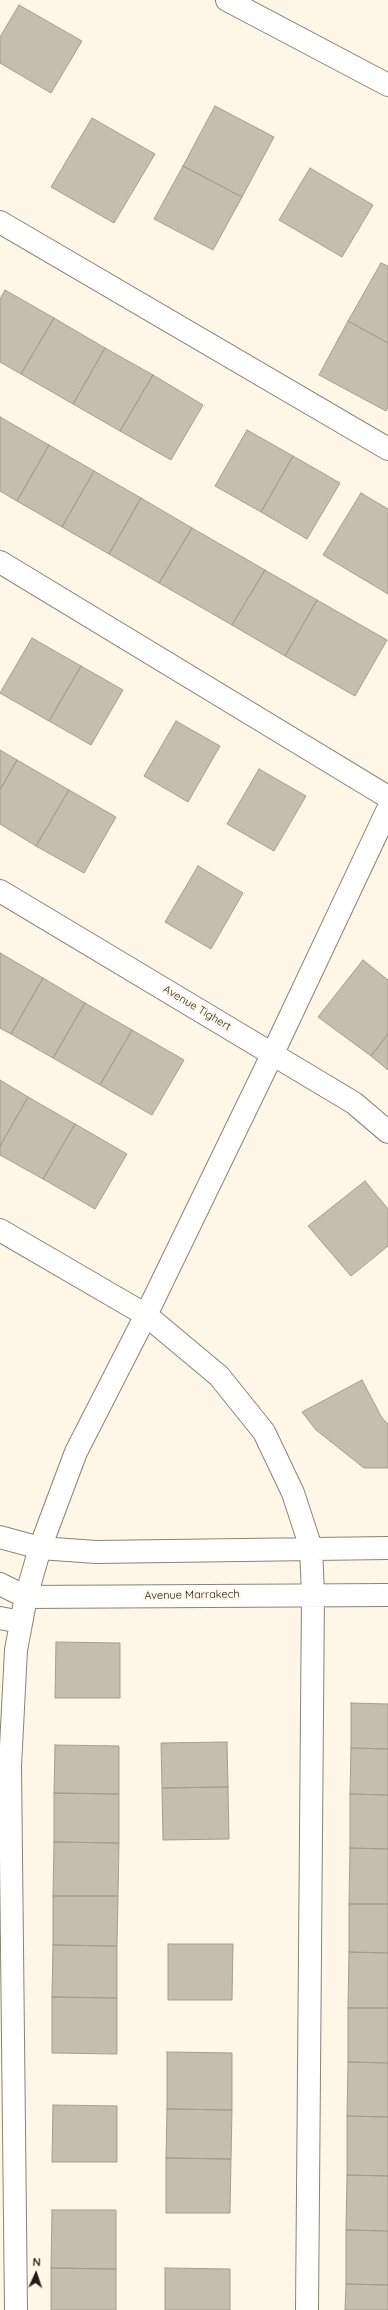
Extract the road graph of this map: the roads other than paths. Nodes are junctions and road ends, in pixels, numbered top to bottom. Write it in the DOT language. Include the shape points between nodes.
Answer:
graph roads {
  1 [pos="227,0"];
  2 [pos="388,85"];
  3 [pos="0,222"];
  4 [pos="388,449"];
  5 [pos="0,562"];
  6 [pos="388,797"];
  7 [pos="388,809"];
  8 [pos="0,891"];
  9 [pos="273,1053"];
  10 [pos="388,1132"];
  11 [pos="0,1230"];
  12 [pos="146,1315"];
  13 [pos="0,1537"];
  14 [pos="40,1548"];
  15 [pos="311,1548"];
  16 [pos="388,1548"];
  17 [pos="0,1584"];
  18 [pos="313,1594"];
  19 [pos="388,1595"];
  20 [pos="26,1597"];
  21 [pos="0,1618"];
  22 [pos="21,1622"];
  23 [pos="16,2310"];
  24 [pos="307,2310"];
  1 -- 2 [label="street"];
  3 -- 4 [label="street"];
  5 -- 6 [label="street"];
  7 -- 9 [label="street"];
  8 -- 9 [label="street, Avenue Tighert"];
  9 -- 10 [label="street, Avenue Tighert" via="354,1103"];
  9 -- 12 [label="street"];
  11 -- 12 [label="street"];
  12 -- 14 [label="street" via="76,1452"];
  12 -- 15 [label="street" via="218,1376 264,1432 293,1493"];
  13 -- 14 [label="street"];
  14 -- 15 [label="street" via="96,1552"];
  14 -- 20 [label="street"];
  15 -- 16 [label="street"];
  15 -- 18 [label="street"];
  17 -- 20 [label="street, Avenue Marrakech"];
  18 -- 19 [label="street, Avenue Marrakech"];
  18 -- 20 [label="street, Avenue Marrakech"];
  18 -- 24 [label="street"];
  20 -- 22 [label="street"];
  21 -- 22 [label="street"];
  22 -- 23 [label="street" via="16,1650 10,1766"];
}
